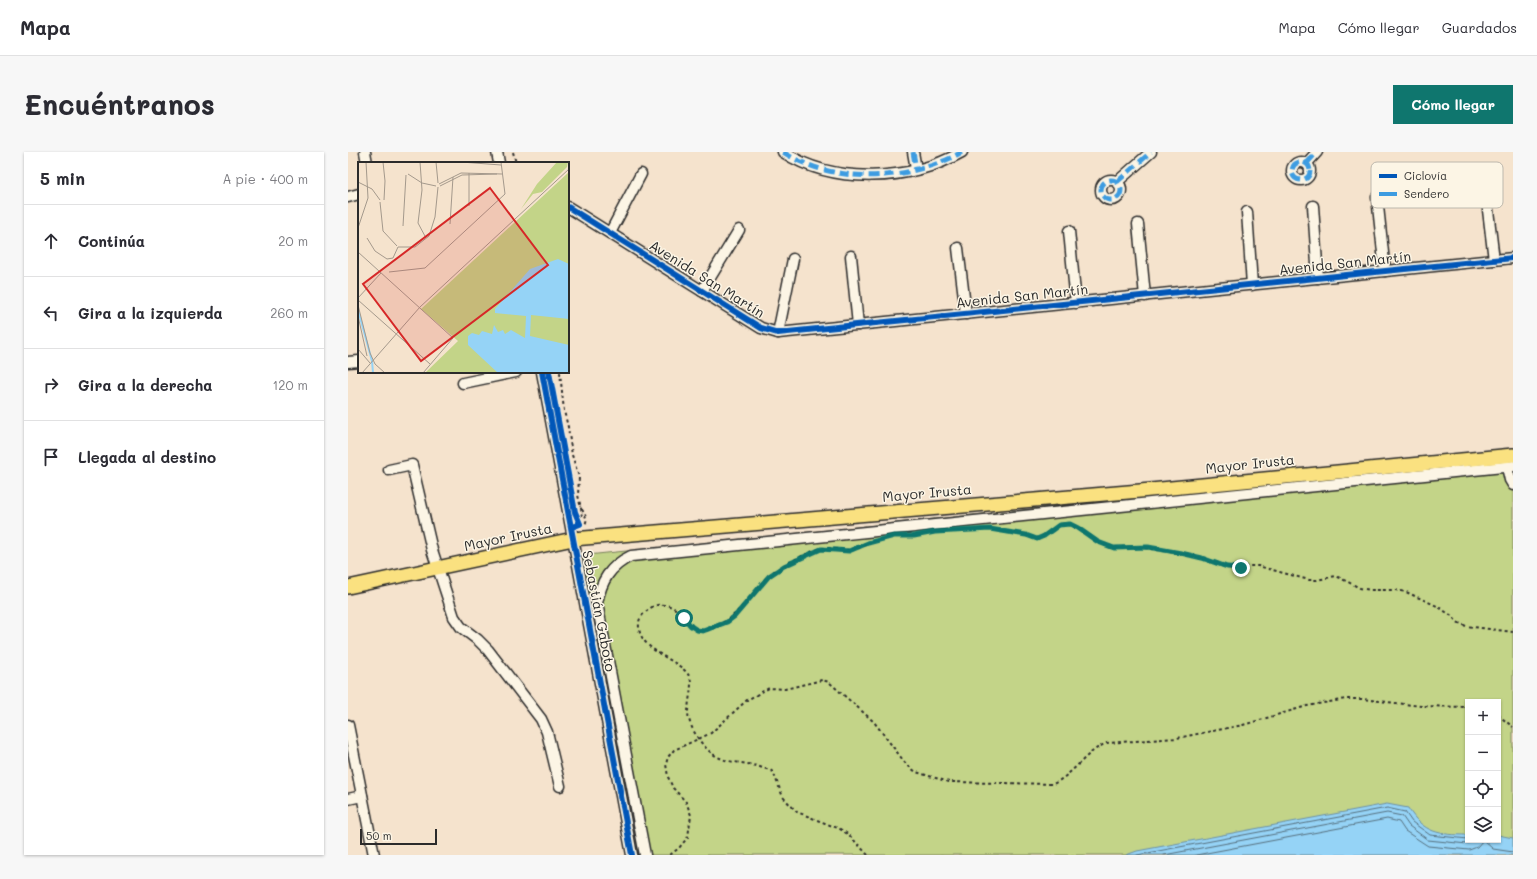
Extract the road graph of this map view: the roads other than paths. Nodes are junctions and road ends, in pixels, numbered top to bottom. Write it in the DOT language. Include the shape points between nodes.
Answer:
graph roads {
  1 [pos="365,152"];
  2 [pos="497,152"];
  3 [pos="783,152"];
  4 [pos="913,152"];
  5 [pos="962,152"];
  6 [pos="1151,152"];
  7 [pos="1317,152"];
  8 [pos="367,162"];
  9 [pos="499,162"];
  10 [pos="1307,163"];
  11 [pos="916,169"];
  12 [pos="641,174"];
  13 [pos="1117,182"];
  14 [pos="358,194"];
  15 [pos="348,197"];
  16 [pos="1313,206"];
  17 [pos="569,208"];
  18 [pos="1378,208"];
  19 [pos="1488,208"];
  20 [pos="1247,212"];
  21 [pos="1138,224"];
  22 [pos="739,230"];
  23 [pos="1068,231"];
  24 [pos="610,233"];
  25 [pos="958,248"];
  26 [pos="851,256"];
  27 [pos="1513,258"];
  28 [pos="793,259"];
  29 [pos="1494,260"];
  30 [pos="1385,271"];
  31 [pos="1318,278"];
  32 [pos="1252,285"];
  33 [pos="702,291"];
  34 [pos="1145,296"];
  35 [pos="1076,303"];
  36 [pos="966,314"];
  37 [pos="858,325"];
  38 [pos="778,332"];
  39 [pos="358,360"];
  40 [pos="348,362"];
  41 [pos="511,373"];
  42 [pos="542,373"];
  43 [pos="463,383"];
  44 [pos="1513,454"];
  45 [pos="1510,466"];
  46 [pos="389,470"];
  47 [pos="1513,485"];
  48 [pos="575,530"];
  49 [pos="438,569"];
  50 [pos="348,587"];
  51 [pos="348,725"];
  52 [pos="352,766"];
  53 [pos="560,786"];
  54 [pos="362,796"];
  55 [pos="348,799"];
  56 [pos="374,855"];
  57 [pos="632,855"];
  58 [pos="645,855"];
  1 -- 8 [label="street"];
  2 -- 9 [label="street"];
  3 -- 11 [label="street" via="796,161 814,167 852,175 901,173"];
  4 -- 11 [label="street"];
  5 -- 11 [label="street"];
  6 -- 13 [label="street"];
  7 -- 10 [label="street"];
  12 -- 24 [label="street"];
  14 -- 15 [label="street"];
  16 -- 31 [label="street"];
  17 -- 24 [label="street, Avenida San Martín"];
  18 -- 30 [label="street"];
  19 -- 29 [label="street"];
  20 -- 32 [label="street"];
  21 -- 34 [label="street"];
  22 -- 33 [label="street"];
  23 -- 35 [label="street"];
  24 -- 33 [label="street, Avenida San Martín"];
  25 -- 36 [label="street"];
  26 -- 37 [label="street"];
  27 -- 29 [label="street, Avenida San Martín"];
  28 -- 38 [label="street"];
  29 -- 30 [label="street, Avenida San Martín"];
  30 -- 31 [label="street, Avenida San Martín"];
  31 -- 32 [label="street, Avenida San Martín"];
  32 -- 34 [label="street, Avenida San Martín"];
  33 -- 38 [label="street, Avenida San Martín" via="761,328"];
  34 -- 35 [label="street, Avenida San Martín"];
  35 -- 36 [label="street, Avenida San Martín"];
  36 -- 37 [label="street, Avenida San Martín"];
  37 -- 38 [label="street, Avenida San Martín"];
  39 -- 40 [label="street"];
  41 -- 43 [label="street"];
  42 -- 48 [label="street, Sebastián Gaboto"];
  44 -- 48 [label="main road, Mayor Irusta" via="1140,491"];
  45 -- 47 [label="street" via="1510,480"];
  45 -- 58 [label="street" via="630,556 607,574 596,603"];
  46 -- 49 [label="street" via="412,465"];
  48 -- 49 [label="main road, Mayor Irusta"];
  48 -- 57 [label="street, Sebastián Gaboto"];
  49 -- 50 [label="main road, Mayor Irusta"];
  49 -- 53 [label="street" via="454,617 460,627 488,650 541,719 547,732"];
  51 -- 52 [label="street"];
  52 -- 54 [label="street"];
  54 -- 55 [label="street"];
  54 -- 56 [label="street"];
}
